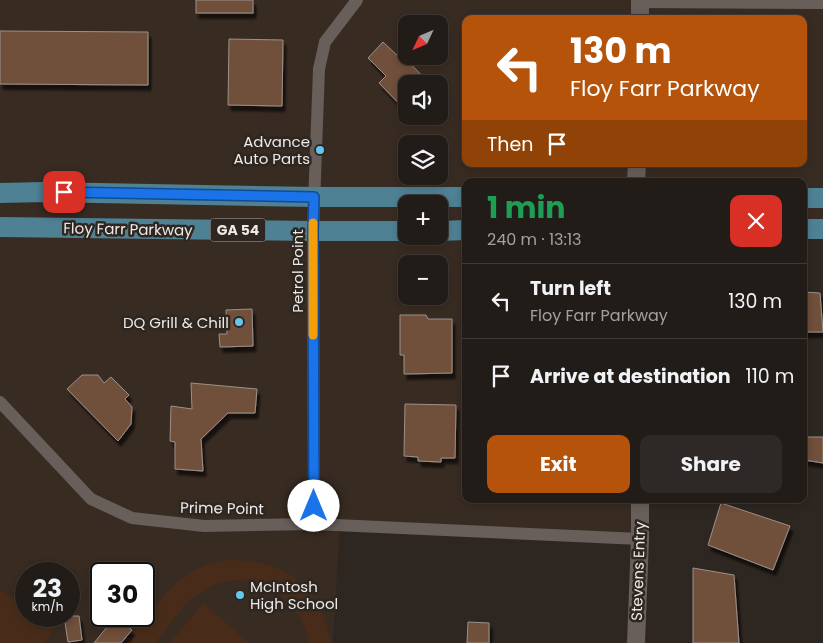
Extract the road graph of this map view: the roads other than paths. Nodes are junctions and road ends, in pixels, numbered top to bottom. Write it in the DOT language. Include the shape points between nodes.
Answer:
graph roads {
  1 [pos="357,0"];
  2 [pos="823,3"];
  3 [pos="640,7"];
  4 [pos="0,194"];
  5 [pos="314,197"];
  6 [pos="462,197"];
  7 [pos="807,198"];
  8 [pos="823,198"];
  9 [pos="0,227"];
  10 [pos="807,229"];
  11 [pos="823,229"];
  12 [pos="462,230"];
  13 [pos="398,231"];
  14 [pos="448,231"];
  15 [pos="313,232"];
  16 [pos="0,402"];
  17 [pos="640,503"];
  18 [pos="314,524"];
  19 [pos="640,540"];
  20 [pos="636,643"];
  1 -- 5 [label="street, Petrol Point" via="325,42 319,69"];
  2 -- 3 [label="street"];
  4 -- 5 [label="main road"];
  5 -- 6 [label="main road"];
  5 -- 15 [label="street, Petrol Point"];
  7 -- 8 [label="main road"];
  9 -- 15 [label="main road, Floy Farr Parkway / GA 54"];
  10 -- 11 [label="main road"];
  12 -- 14 [label="main road"];
  13 -- 15 [label="main road, Floy Farr Parkway / GA 54"];
  15 -- 18 [label="street, Petrol Point"];
  16 -- 18 [label="street, Prime Point" via="91,499 132,518 204,526"];
  17 -- 19 [label="street, Stevens Entry"];
  18 -- 19 [label="street, Prime Point"];
  19 -- 20 [label="street, Stevens Entry"];
}
